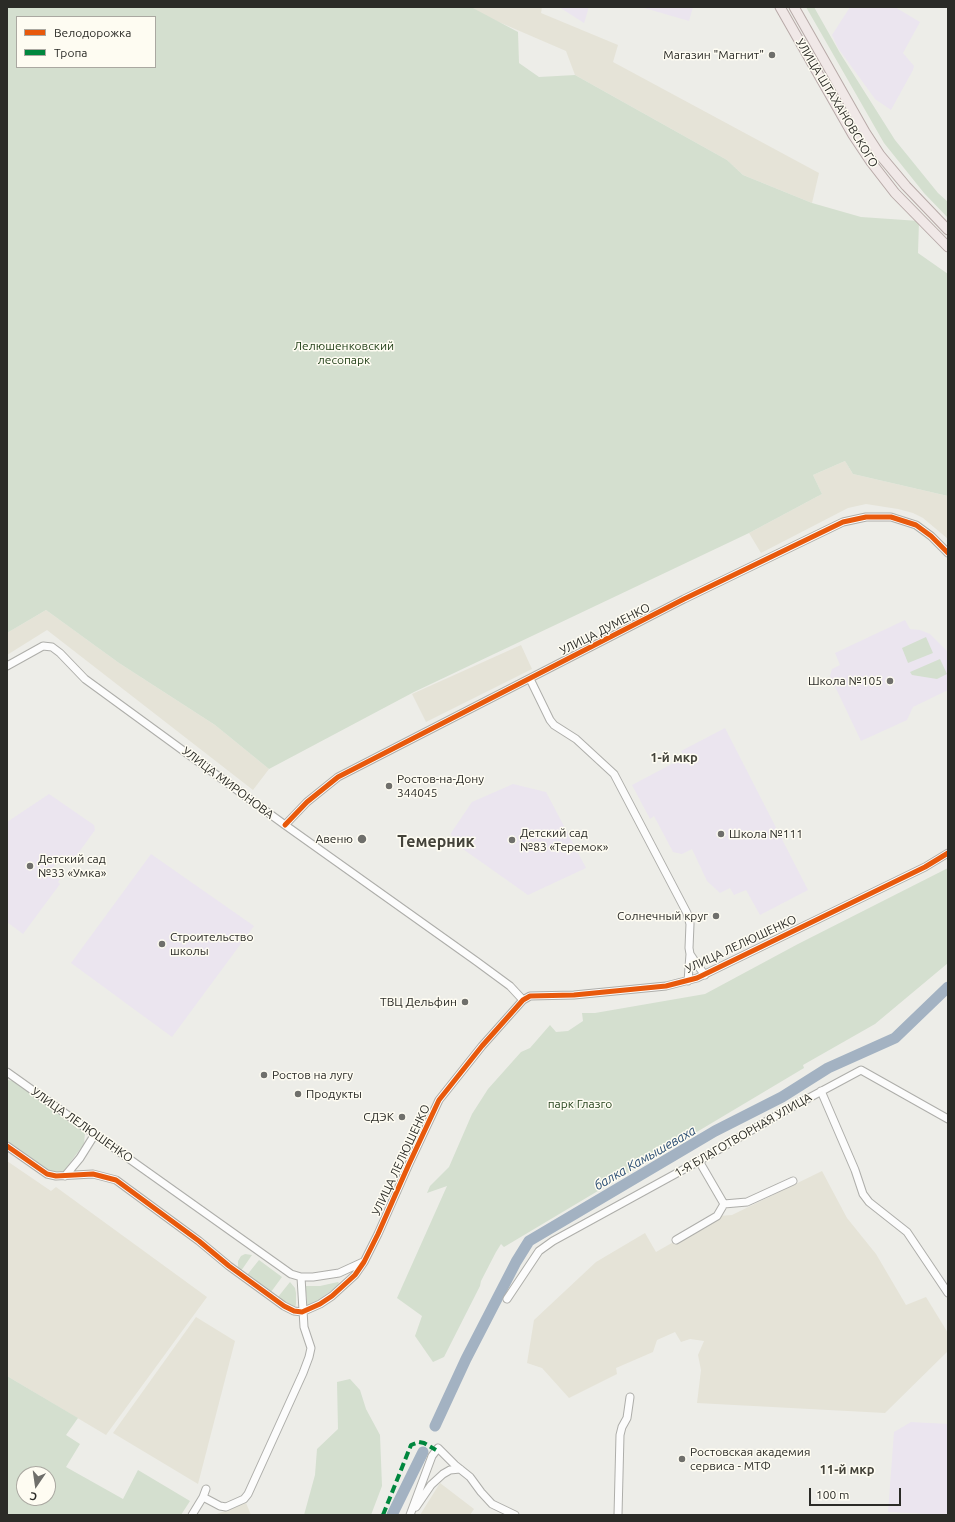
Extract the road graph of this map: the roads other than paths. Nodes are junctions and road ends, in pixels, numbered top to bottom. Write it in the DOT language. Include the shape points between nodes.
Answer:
graph roads {
  1 [pos="780,7"];
  2 [pos="794,7"];
  3 [pos="948,230"];
  4 [pos="948,247"];
  5 [pos="948,553"];
  6 [pos="7,666"];
  7 [pos="530,679"];
  8 [pos="285,825"];
  9 [pos="948,853"];
  10 [pos="690,954"];
  11 [pos="705,975"];
  12 [pos="688,981"];
  13 [pos="523,1000"];
  14 [pos="9,1075"];
  15 [pos="821,1091"];
  16 [pos="948,1119"];
  17 [pos="95,1134"];
  18 [pos="7,1146"];
  19 [pos="699,1161"];
  20 [pos="65,1176"];
  21 [pos="793,1181"];
  22 [pos="724,1204"];
  23 [pos="676,1240"];
  24 [pos="364,1262"];
  25 [pos="301,1277"];
  26 [pos="948,1293"];
  27 [pos="507,1299"];
  28 [pos="302,1312"];
  29 [pos="630,1397"];
  30 [pos="460,1469"];
  31 [pos="206,1489"];
  32 [pos="203,1497"];
  33 [pos="192,1515"];
  34 [pos="410,1515"];
  35 [pos="515,1515"];
  36 [pos="618,1515"];
  1 -- 4 [label="main road, УЛИЦА ШТАХАНОВСКОГО" via="871,162 895,193"];
  2 -- 3 [label="main road, УЛИЦА ШТАХАНОВСКОГО" via="880,155"];
  5 -- 7 [label="street, УЛИЦА ДУМЕНКО" via="916,525 891,517 866,517 843,522 684,599"];
  6 -- 8 [label="street, УЛИЦА МИРОНОВА" via="43,646 52,647 91,683"];
  7 -- 8 [label="street, УЛИЦА ДУМЕНКО" via="338,777 307,802"];
  7 -- 10 [label="street" via="554,725 576,739 614,774 687,913 690,924"];
  8 -- 13 [label="street, УЛИЦА МИРОНОВА" via="510,986"];
  9 -- 11 [label="street, УЛИЦА ЛЕЛЮШЕНКО" via="925,867"];
  10 -- 11 [label="street"];
  10 -- 12 [label="street"];
  11 -- 12 [label="street, УЛИЦА ЛЕЛЮШЕНКО"];
  12 -- 13 [label="street, УЛИЦА ЛЕЛЮШЕНКО" via="666,986 574,995 530,996"];
  13 -- 24 [label="street, УЛИЦА ЛЕЛЮШЕНКО" via="482,1046 440,1100"];
  14 -- 17 [label="street, УЛИЦА ЛЕЛЮШЕНКО"];
  15 -- 16 [label="street, 1-Я БЛАГОТВОРНАЯ УЛИЦА" via="861,1070"];
  15 -- 19 [label="street, 1-Я БЛАГОТВОРНАЯ УЛИЦА"];
  15 -- 26 [label="street" via="869,1202 907,1232"];
  17 -- 20 [label="street"];
  17 -- 25 [label="street, УЛИЦА ЛЕЛЮШЕНКО" via="291,1274"];
  18 -- 20 [label="street" via="47,1174"];
  19 -- 22 [label="street"];
  19 -- 27 [label="street, 1-Я БЛАГОТВОРНАЯ УЛИЦА" via="539,1251"];
  20 -- 28 [label="street" via="93,1174 116,1180 284,1306"];
  21 -- 22 [label="street" via="747,1202"];
  22 -- 23 [label="street" via="717,1216"];
  24 -- 25 [label="street, УЛИЦА ЛЕЛЮШЕНКО" via="339,1273"];
  24 -- 28 [label="street, УЛИЦА ЛЕЛЮШЕНКО" via="355,1275 332,1296"];
  25 -- 28 [label="street"];
  28 -- 32 [label="street" via="311,1348 309,1357 248,1494 244,1499 226,1507"];
  29 -- 36 [label="street" via="627,1418 620,1435"];
  30 -- 34 [label="street" via="450,1470 431,1485"];
  30 -- 34 [label="street" via="438,1448 432,1456"];
  30 -- 35 [label="street" via="492,1504"];
  31 -- 32 [label="street"];
  32 -- 33 [label="street"];
}
